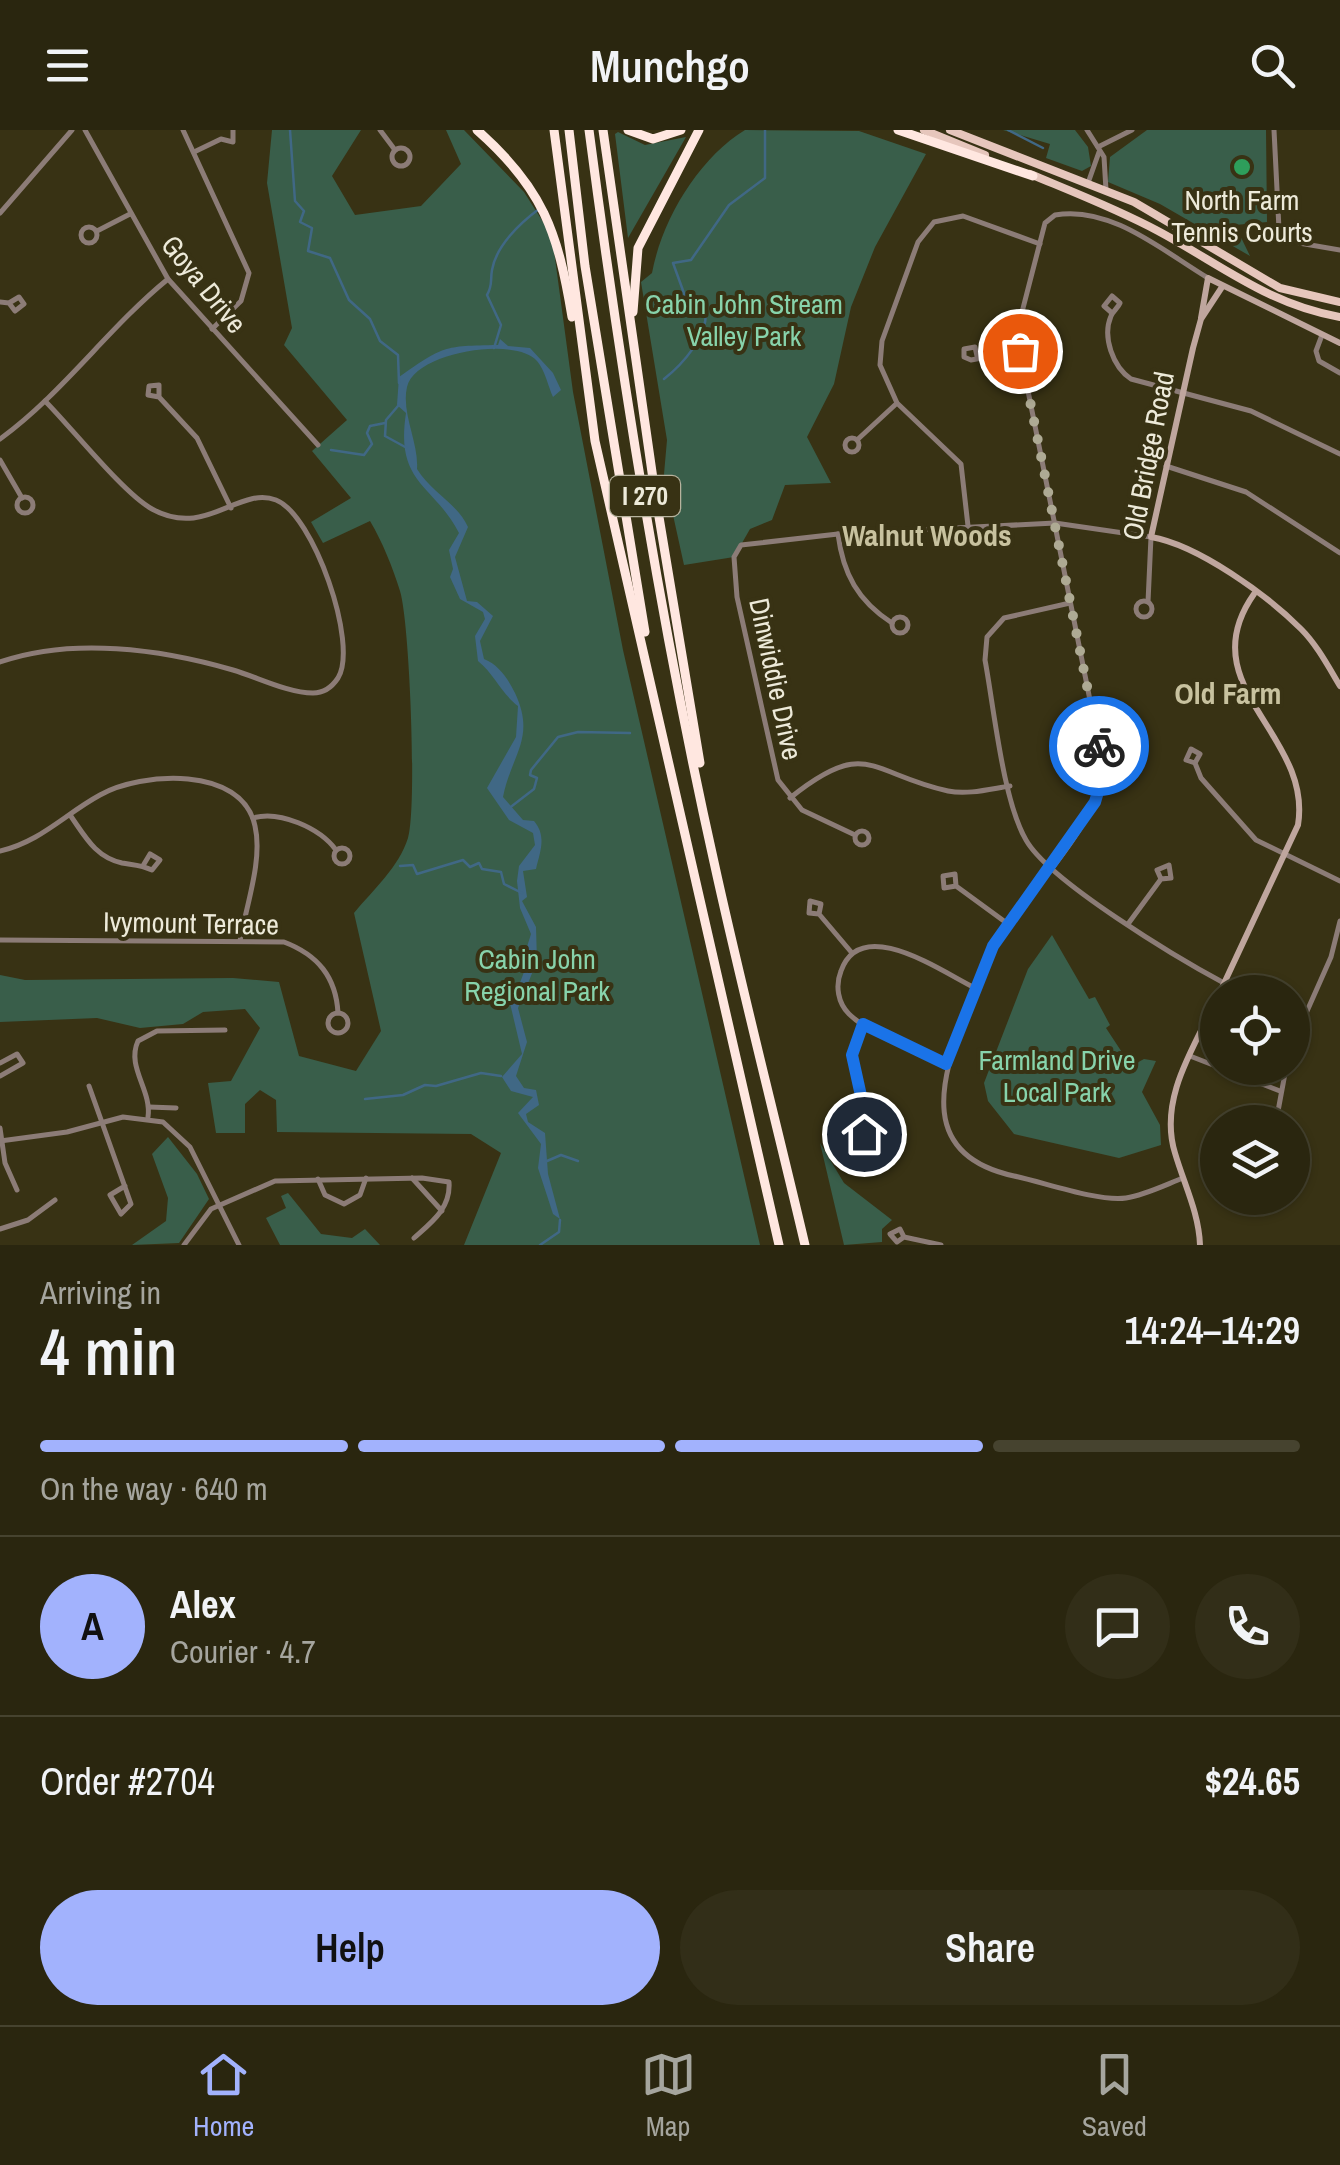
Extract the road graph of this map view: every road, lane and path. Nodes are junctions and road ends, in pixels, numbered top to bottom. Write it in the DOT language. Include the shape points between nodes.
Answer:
graph roads {
  1 [pos="72,130"];
  2 [pos="85,130"];
  3 [pos="183,130"];
  4 [pos="223,130"];
  5 [pos="233,130"];
  6 [pos="380,130"];
  7 [pos="477,130"];
  8 [pos="554,130"];
  9 [pos="569,130"];
  10 [pos="588,130"];
  11 [pos="603,130"];
  12 [pos="628,130"];
  13 [pos="681,130"];
  14 [pos="699,130"];
  15 [pos="707,130"];
  16 [pos="898,130"];
  17 [pos="924,130"];
  18 [pos="950,130"];
  19 [pos="1088,130"];
  20 [pos="1132,130"];
  21 [pos="1274,130"];
  22 [pos="935,132"];
  23 [pos="221,139"];
  24 [pos="1099,149"];
  25 [pos="395,150"];
  26 [pos="194,152"];
  27 [pos="680,166"];
  28 [pos="1033,176"];
  29 [pos="1088,183"];
  30 [pos="1106,190"];
  31 [pos="0,213"];
  32 [pos="130,214"];
  33 [pos="96,232"];
  34 [pos="1040,244"];
  35 [pos="1340,250"];
  36 [pos="1208,278"];
  37 [pos="168,279"];
  38 [pos="1222,286"];
  39 [pos="0,302"];
  40 [pos="1340,302"];
  41 [pos="9,303"];
  42 [pos="1112,313"];
  43 [pos="1340,318"];
  44 [pos="1201,320"];
  45 [pos="212,330"];
  46 [pos="1322,336"];
  47 [pos="633,343"];
  48 [pos="1340,343"];
  49 [pos="1020,351"];
  50 [pos="582,353"];
  51 [pos="977,356"];
  52 [pos="1340,373"];
  53 [pos="1182,392"];
  54 [pos="159,396"];
  55 [pos="45,401"];
  56 [pos="896,404"];
  57 [pos="0,439"];
  58 [pos="858,440"];
  59 [pos="318,445"];
  60 [pos="1340,454"];
  61 [pos="0,460"];
  62 [pos="1165,466"];
  63 [pos="22,498"];
  64 [pos="231,508"];
  65 [pos="1055,522"];
  66 [pos="968,526"];
  67 [pos="838,534"];
  68 [pos="1151,537"];
  69 [pos="1340,553"];
  70 [pos="1254,593"];
  71 [pos="1148,602"];
  72 [pos="1070,603"];
  73 [pos="892,622"];
  74 [pos="0,662"];
  75 [pos="1340,686"];
  76 [pos="661,724"];
  77 [pos="1195,764"];
  78 [pos="1010,786"];
  79 [pos="790,798"];
  80 [pos="70,815"];
  81 [pos="253,818"];
  82 [pos="855,835"];
  83 [pos="336,850"];
  84 [pos="0,852"];
  85 [pos="1284,856"];
  86 [pos="713,860"];
  87 [pos="144,864"];
  88 [pos="1050,867"];
  89 [pos="1161,879"];
  90 [pos="1340,881"];
  91 [pos="956,886"];
  92 [pos="819,914"];
  93 [pos="1340,921"];
  94 [pos="1008,924"];
  95 [pos="1128,924"];
  96 [pos="0,940"];
  97 [pos="240,940"];
  98 [pos="852,953"];
  99 [pos="1211,975"];
  100 [pos="1228,975"];
  101 [pos="975,988"];
  102 [pos="1310,1005"];
  103 [pos="338,1013"];
  104 [pos="863,1024"];
  105 [pos="225,1030"];
  106 [pos="1200,1035"];
  107 [pos="1190,1056"];
  108 [pos="0,1063"];
  109 [pos="946,1064"];
  110 [pos="0,1076"];
  111 [pos="1282,1085"];
  112 [pos="89,1086"];
  113 [pos="1280,1092"];
  114 [pos="1278,1105"];
  115 [pos="149,1107"];
  116 [pos="176,1108"];
  117 [pos="148,1117"];
  118 [pos="104,1122"];
  119 [pos="0,1128"];
  120 [pos="869,1132"];
  121 [pos="1,1141"];
  122 [pos="366,1178"];
  123 [pos="412,1178"];
  124 [pos="1184,1178"];
  125 [pos="318,1179"];
  126 [pos="124,1186"];
  127 [pos="17,1190"];
  128 [pos="56,1200"];
  129 [pos="219,1205"];
  130 [pos="442,1210"];
  131 [pos="0,1229"];
  132 [pos="904,1237"];
  133 [pos="414,1238"];
  134 [pos="184,1245"];
  135 [pos="239,1245"];
  136 [pos="778,1245"];
  137 [pos="805,1245"];
  138 [pos="941,1245"];
  139 [pos="1200,1245"];
  1 -- 31 [label="street"];
  2 -- 32 [label="street, Goya Drive"];
  3 -- 26 [label="street"];
  4 -- 23 [label="street"];
  5 -- 23 [label="street" via="232,142"];
  6 -- 25 [label="street"];
  7 -- 50 [label="highway" via="521,173 548,216"];
  8 -- 50 [label="highway, I 270"];
  9 -- 76 [label="highway, I 270"];
  10 -- 86 [label="highway, I 270" via="613,313"];
  11 -- 47 [label="highway, I 270"];
  12 -- 13 [label="highway" via="653,139"];
  14 -- 27 [label="highway"];
  15 -- 27 [label="highway"];
  16 -- 28 [label="highway"];
  17 -- 22 [label="main road"];
  18 -- 29 [label="main road"];
  19 -- 24 [label="street"];
  20 -- 24 [label="street"];
  21 -- 35 [label="street" via="1279,229 1298,243"];
  22 -- 28 [label="main road"];
  23 -- 26 [label="street"];
  24 -- 29 [label="street"];
  24 -- 30 [label="street"];
  26 -- 45 [label="street" via="249,273 241,301"];
  27 -- 47 [label="highway" via="638,248"];
  28 -- 43 [label="main road" via="1162,233 1251,288"];
  29 -- 30 [label="main road"];
  30 -- 40 [label="main road" via="1254,276"];
  32 -- 33 [label="street"];
  32 -- 37 [label="street, Goya Drive"];
  34 -- 36 [label="street" via="1045,223 1055,215 1090,214"];
  34 -- 49 [label="street" via="1020,316"];
  34 -- 56 [label="street" via="963,216 946,216 926,229 880,351 882,379"];
  36 -- 38 [label="street"];
  36 -- 44 [label="street, Old Bridge Road"];
  37 -- 45 [label="street, Goya Drive"];
  37 -- 55 [label="street"];
  38 -- 44 [label="street, Old Bridge Road"];
  38 -- 46 [label="street"];
  39 -- 41 [label="street"];
  42 -- 53 [label="street" via="1111,352 1122,373"];
  44 -- 53 [label="street, Old Bridge Road"];
  45 -- 59 [label="street, Goya Drive"];
  46 -- 48 [label="street"];
  46 -- 52 [label="street" via="1319,361"];
  47 -- 86 [label="highway, I 270"];
  49 -- 51 [label="street"];
  49 -- 65 [label="street"];
  50 -- 76 [label="highway, I 270" via="595,440"];
  53 -- 60 [label="street" via="1266,417"];
  53 -- 62 [label="street, Old Bridge Road"];
  54 -- 64 [label="street" via="197,438"];
  55 -- 57 [label="street"];
  55 -- 64 [label="street" via="152,509 191,519"];
  56 -- 58 [label="street"];
  56 -- 66 [label="street" via="958,460"];
  61 -- 63 [label="street"];
  62 -- 68 [label="street, Old Bridge Road"];
  62 -- 69 [label="street" via="1256,497"];
  64 -- 74 [label="street" via="259,498 278,501 318,554 342,653 340,673 324,691 116,649 38,652"];
  65 -- 66 [label="street"];
  65 -- 68 [label="street"];
  65 -- 72 [label="street"];
  66 -- 67 [label="street"];
  67 -- 73 [label="street" via="850,580"];
  67 -- 79 [label="street, Dinwiddie Drive" via="737,548 737,598 769,750"];
  68 -- 70 [label="street" via="1193,551"];
  68 -- 71 [label="street, Old Bridge Road"];
  70 -- 75 [label="street" via="1302,630"];
  70 -- 85 [label="street" via="1238,619 1233,656 1296,776 1298,825"];
  72 -- 78 [label="street" via="1010,615 988,637 985,660"];
  72 -- 88 [label="street" via="1102,778 1095,802"];
  76 -- 136 [label="highway, I 270"];
  77 -- 85 [label="street" via="1248,833"];
  78 -- 79 [label="street" via="958,792 858,763 820,774"];
  78 -- 88 [label="street" via="1024,836"];
  79 -- 82 [label="street, Dinwiddie Drive"];
  80 -- 81 [label="street" via="107,792 173,776 196,778 226,793"];
  80 -- 84 [label="street"];
  80 -- 87 [label="street" via="102,856"];
  81 -- 83 [label="street" via="286,818"];
  81 -- 97 [label="street" via="257,842"];
  85 -- 90 [label="street"];
  85 -- 100 [label="street"];
  86 -- 137 [label="highway, I 270"];
  88 -- 94 [label="street"];
  88 -- 95 [label="street"];
  89 -- 95 [label="street"];
  91 -- 94 [label="street"];
  92 -- 98 [label="street"];
  93 -- 102 [label="street"];
  94 -- 101 [label="street"];
  95 -- 99 [label="street"];
  96 -- 97 [label="street, Ivymount Terrace"];
  97 -- 103 [label="street, Ivymount Terrace" via="284,942 315,958 333,983"];
  98 -- 101 [label="street" via="889,946"];
  98 -- 104 [label="street" via="838,994"];
  101 -- 109 [label="street"];
  104 -- 109 [label="street"];
  104 -- 120 [label="street" via="852,1055"];
  105 -- 115 [label="street" via="156,1032 138,1041 134,1062"];
  106 -- 107 [label="street"];
  107 -- 113 [label="street"];
  107 -- 124 [label="street" via="1176,1085 1170,1126"];
  108 -- 110 [label="street" via="17,1054 24,1063"];
  109 -- 124 [label="street" via="946,1124 959,1146 986,1168 1115,1198"];
  111 -- 113 [label="street"];
  112 -- 118 [label="street"];
  113 -- 114 [label="street"];
  115 -- 116 [label="street"];
  115 -- 117 [label="street"];
  117 -- 118 [label="street"];
  117 -- 129 [label="street" via="184,1140"];
  118 -- 121 [label="street"];
  118 -- 126 [label="street"];
  119 -- 121 [label="street"];
  121 -- 127 [label="street"];
  122 -- 123 [label="street"];
  122 -- 125 [label="street"];
  122 -- 125 [label="street" via="360,1196 344,1204 325,1195"];
  123 -- 130 [label="street"];
  123 -- 130 [label="street" via="448,1182"];
  124 -- 139 [label="street"];
  125 -- 129 [label="street" via="274,1181"];
  126 -- 126 [label="street" via="130,1207 121,1214 110,1194"];
  128 -- 131 [label="street"];
  129 -- 134 [label="street"];
  129 -- 135 [label="street"];
  130 -- 133 [label="street"];
  132 -- 138 [label="street"];
}
